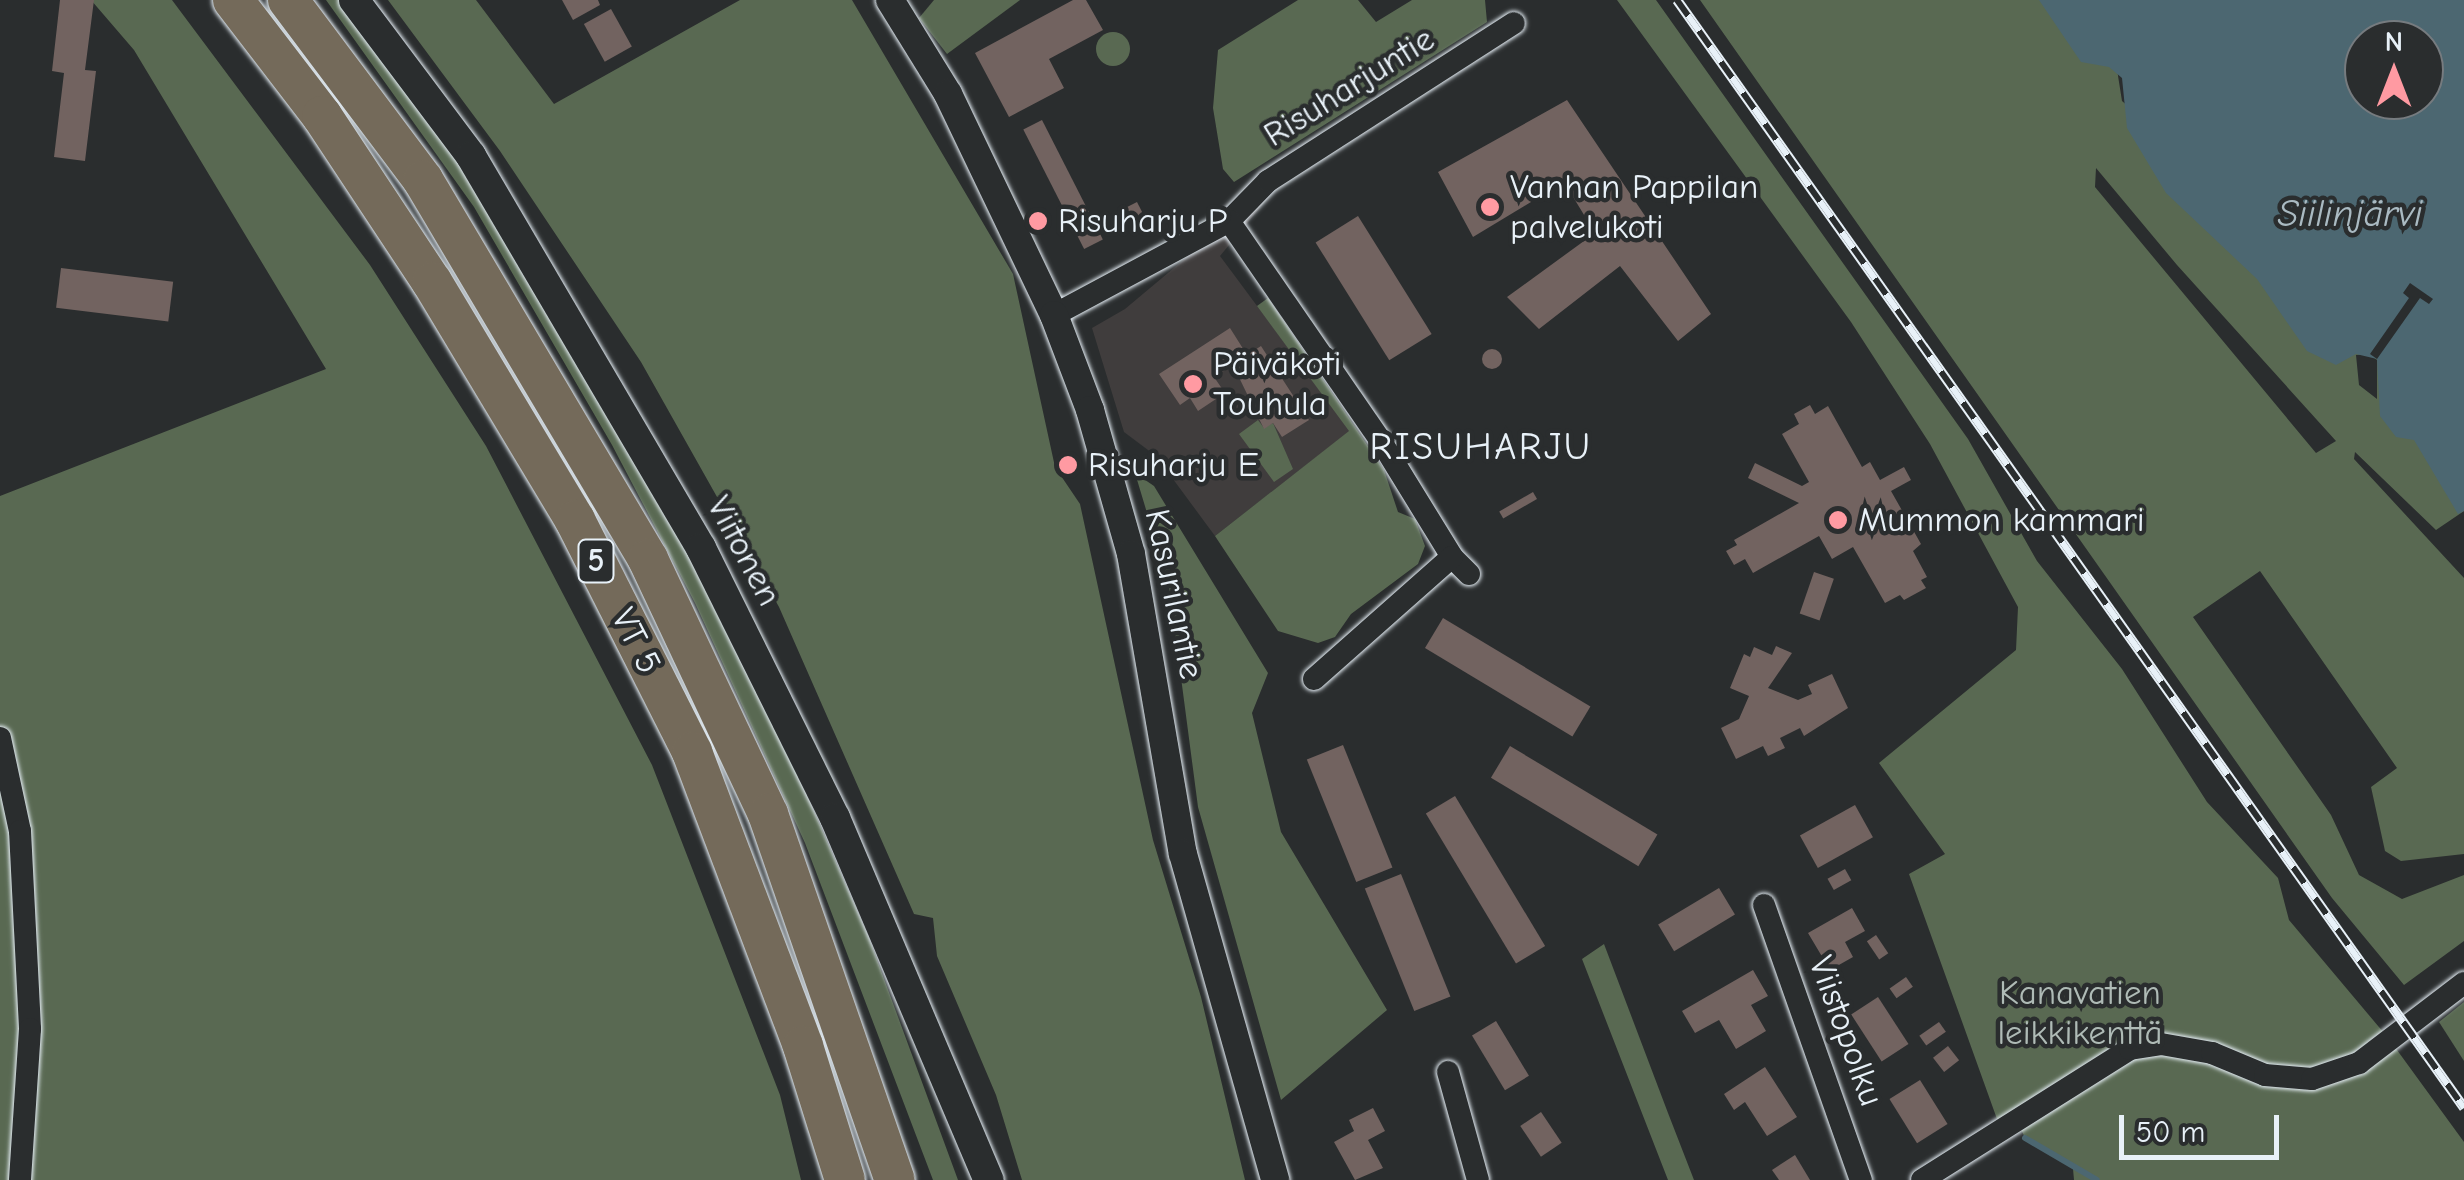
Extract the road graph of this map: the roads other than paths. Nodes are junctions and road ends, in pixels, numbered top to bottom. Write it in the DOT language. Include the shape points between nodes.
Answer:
graph roads {
  1 [pos="233,0"];
  2 [pos="288,0"];
  3 [pos="354,0"];
  4 [pos="890,0"];
  5 [pos="1514,22"];
  6 [pos="1229,221"];
  7 [pos="1054,315"];
  8 [pos="1314,679"];
  9 [pos="0,738"];
  10 [pos="1764,906"];
  11 [pos="2464,982"];
  12 [pos="1448,1072"];
  13 [pos="20,1180"];
  14 [pos="845,1180"];
  15 [pos="896,1180"];
  16 [pos="988,1180"];
  17 [pos="1275,1180"];
  18 [pos="1478,1180"];
  19 [pos="1861,1180"];
  20 [pos="1922,1180"];
  1 -- 14 [label="highway, VT 5 / 5" via="322,116 422,267 575,520 692,752 803,1046"];
  2 -- 15 [label="highway, VT 5 / 5" via="423,180 648,559 768,814"];
  3 -- 16 [label="main road, Viitonen" via="472,156 701,548 835,818"];
  4 -- 7 [label="street, Kasurilantie" via="948,94"];
  5 -- 6 [label="street, Risuharjuntie" via="1281,172"];
  6 -- 7 [label="street, Risuharjuntie"];
  6 -- 8 [label="street" via="1461,566"];
  7 -- 17 [label="street, Kasurilantie" via="1131,554 1183,854"];
  9 -- 13 [label="street" via="20,831 30,1029"];
  10 -- 19 [label="street, Viistopolku"];
  11 -- 20 [label="street" via="2359,1063 2312,1080 2265,1075 2212,1053 2161,1044 2130,1048"];
  12 -- 18 [label="street"];
}
